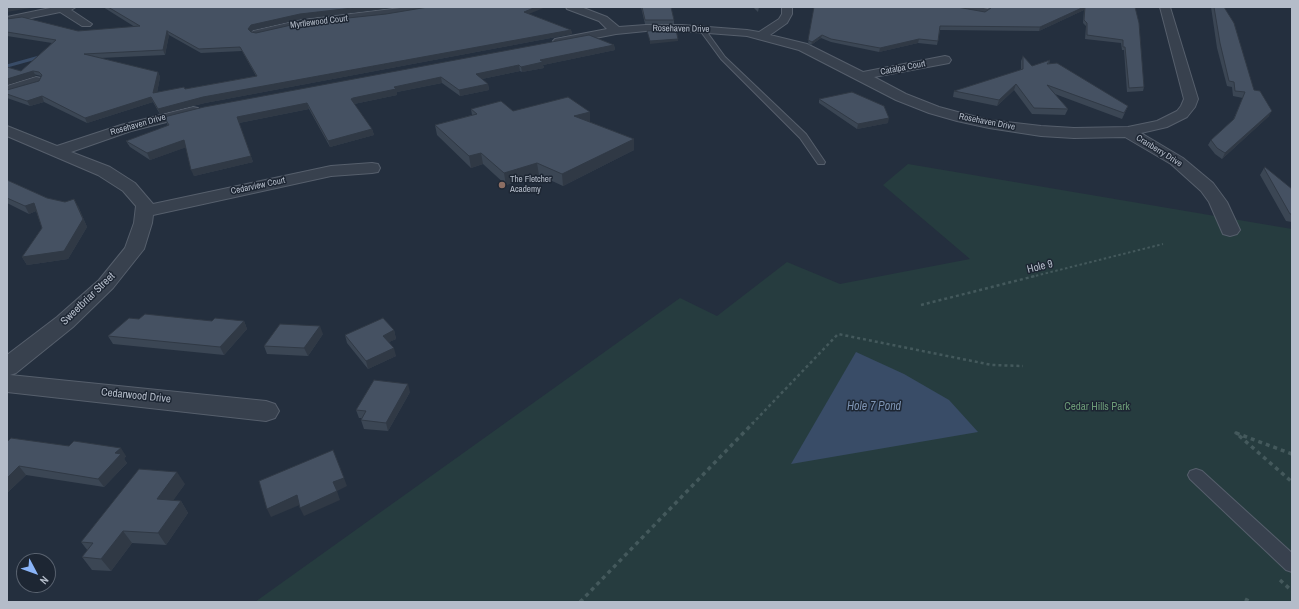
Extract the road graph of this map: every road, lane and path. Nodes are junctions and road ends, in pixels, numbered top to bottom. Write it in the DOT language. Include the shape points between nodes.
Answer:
graph roads {
  1 [pos="428,7"];
  2 [pos="574,7"];
  3 [pos="787,7"];
  4 [pos="961,7"];
  5 [pos="1165,7"];
  6 [pos="66,8"];
  7 [pos="984,11"];
  8 [pos="7,20"];
  9 [pos="86,24"];
  10 [pos="702,29"];
  11 [pos="616,31"];
  12 [pos="257,33"];
  13 [pos="761,36"];
  14 [pos="546,44"];
  15 [pos="945,60"];
  16 [pos="861,76"];
  17 [pos="36,81"];
  18 [pos="7,90"];
  19 [pos="205,108"];
  20 [pos="7,131"];
  21 [pos="1128,132"];
  22 [pos="58,151"];
  23 [pos="821,162"];
  24 [pos="372,168"];
  25 [pos="145,211"];
  26 [pos="1230,230"];
  27 [pos="1163,244"];
  28 [pos="921,305"];
  29 [pos="1023,366"];
  30 [pos="7,367"];
  31 [pos="7,383"];
  32 [pos="266,410"];
  33 [pos="1292,454"];
  34 [pos="1196,475"];
  35 [pos="1292,482"];
  36 [pos="1292,564"];
  37 [pos="1245,599"];
  38 [pos="580,602"];
  39 [pos="1251,602"];
  1 -- 12 [label="street, Myrtlewood Court" via="375,16 306,22"];
  2 -- 11 [label="street" via="603,19"];
  3 -- 13 [label="street" via="783,21"];
  4 -- 7 [label="street"];
  5 -- 21 [label="street, Rosehaven Drive" via="1191,99 1182,114 1171,120"];
  6 -- 8 [label="street"];
  6 -- 9 [label="street"];
  10 -- 11 [label="street, Rosehaven Drive"];
  10 -- 13 [label="street, Rosehaven Drive"];
  10 -- 23 [label="lane" via="723,58 803,136"];
  11 -- 14 [label="street, Rosehaven Drive"];
  13 -- 16 [label="street, Rosehaven Drive" via="803,48"];
  15 -- 16 [label="street, Catalpa Court"];
  16 -- 21 [label="street, Rosehaven Drive" via="916,104 989,124 1074,134"];
  17 -- 18 [label="street"];
  19 -- 22 [label="street, Rosehaven Drive" via="126,128"];
  20 -- 22 [label="street"];
  21 -- 26 [label="street, Cranberry Drive" via="1177,161 1198,178 1218,202"];
  22 -- 25 [label="street" via="104,171 129,187 145,205"];
  24 -- 25 [label="street, Cedarview Court" via="331,170"];
  25 -- 30 [label="street, Sweetbriar Street" via="134,249 106,284 65,322"];
  27 -- 28 [label="path, Hole 9"];
  29 -- 38 [label="path" via="992,365 838,334"];
  31 -- 32 [label="street, Cedarwood Drive"];
  33 -- 35 [label="path" via="1236,433"];
  34 -- 36 [label="lane"];
  37 -- 39 [label="path"];
}
